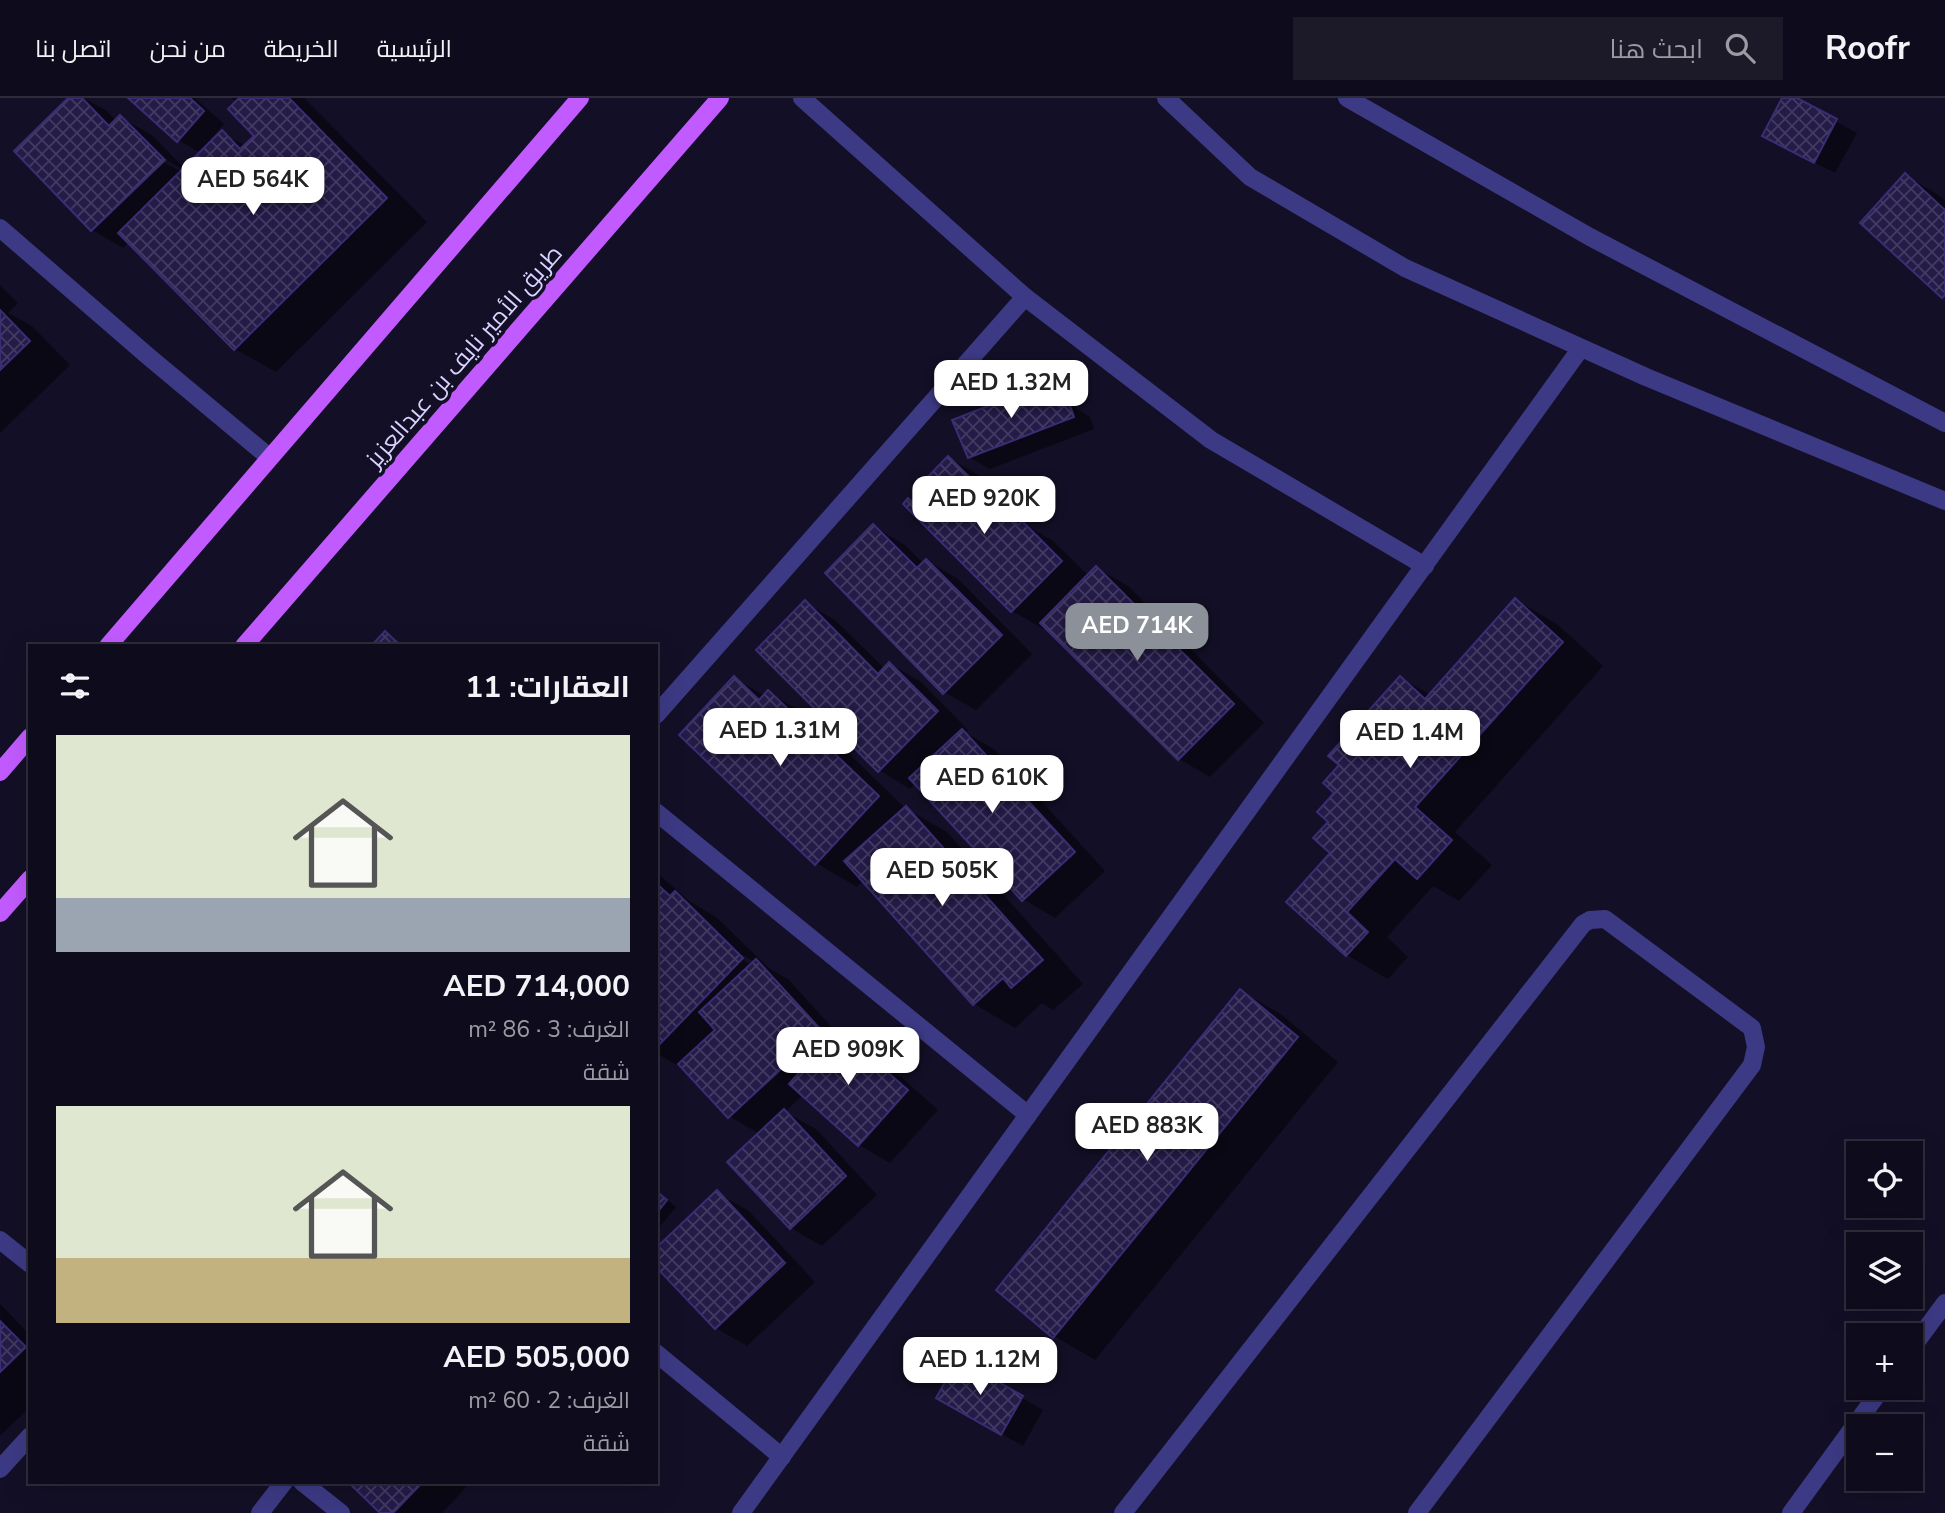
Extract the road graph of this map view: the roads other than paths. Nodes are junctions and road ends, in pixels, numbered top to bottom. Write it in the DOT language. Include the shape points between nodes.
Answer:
graph roads {
  1 [pos="580,98"];
  2 [pos="720,98"];
  3 [pos="802,98"];
  4 [pos="1166,98"];
  5 [pos="1347,98"];
  6 [pos="0,228"];
  7 [pos="1025,297"];
  8 [pos="1581,348"];
  9 [pos="1945,422"];
  10 [pos="270,457"];
  11 [pos="1945,501"];
  12 [pos="1424,566"];
  13 [pos="254,642"];
  14 [pos="110,644"];
  15 [pos="658,713"];
  16 [pos="28,739"];
  17 [pos="0,772"];
  18 [pos="658,814"];
  19 [pos="28,881"];
  20 [pos="0,913"];
  21 [pos="1028,1115"];
  22 [pos="0,1240"];
  23 [pos="28,1262"];
  24 [pos="1945,1303"];
  25 [pos="1923,1333"];
  26 [pos="658,1355"];
  27 [pos="1873,1400"];
  28 [pos="28,1438"];
  29 [pos="782,1457"];
  30 [pos="0,1469"];
  31 [pos="282,1484"];
  32 [pos="305,1484"];
  33 [pos="260,1513"];
  34 [pos="341,1513"];
  35 [pos="741,1513"];
  36 [pos="1123,1513"];
  37 [pos="1417,1513"];
  38 [pos="1791,1513"];
  1 -- 10 [label="main road"];
  2 -- 13 [label="main road, طريق الأمير نايف بن عبدالعزيز"];
  3 -- 7 [label="street"];
  4 -- 8 [label="street" via="1250,177 1405,268"];
  5 -- 9 [label="street" via="1590,237"];
  6 -- 10 [label="street"];
  7 -- 12 [label="street" via="1211,440"];
  7 -- 15 [label="street"];
  8 -- 11 [label="street"];
  8 -- 12 [label="street"];
  10 -- 14 [label="main road"];
  12 -- 21 [label="street"];
  16 -- 17 [label="main road"];
  18 -- 21 [label="street"];
  19 -- 20 [label="main road"];
  21 -- 29 [label="street"];
  22 -- 23 [label="street"];
  24 -- 25 [label="street"];
  26 -- 29 [label="street"];
  27 -- 38 [label="street"];
  28 -- 30 [label="street"];
  29 -- 35 [label="street"];
  31 -- 33 [label="street"];
  32 -- 34 [label="street"];
  36 -- 37 [label="street" via="1583,924 1605,919 1752,1028 1755,1056"];
}
